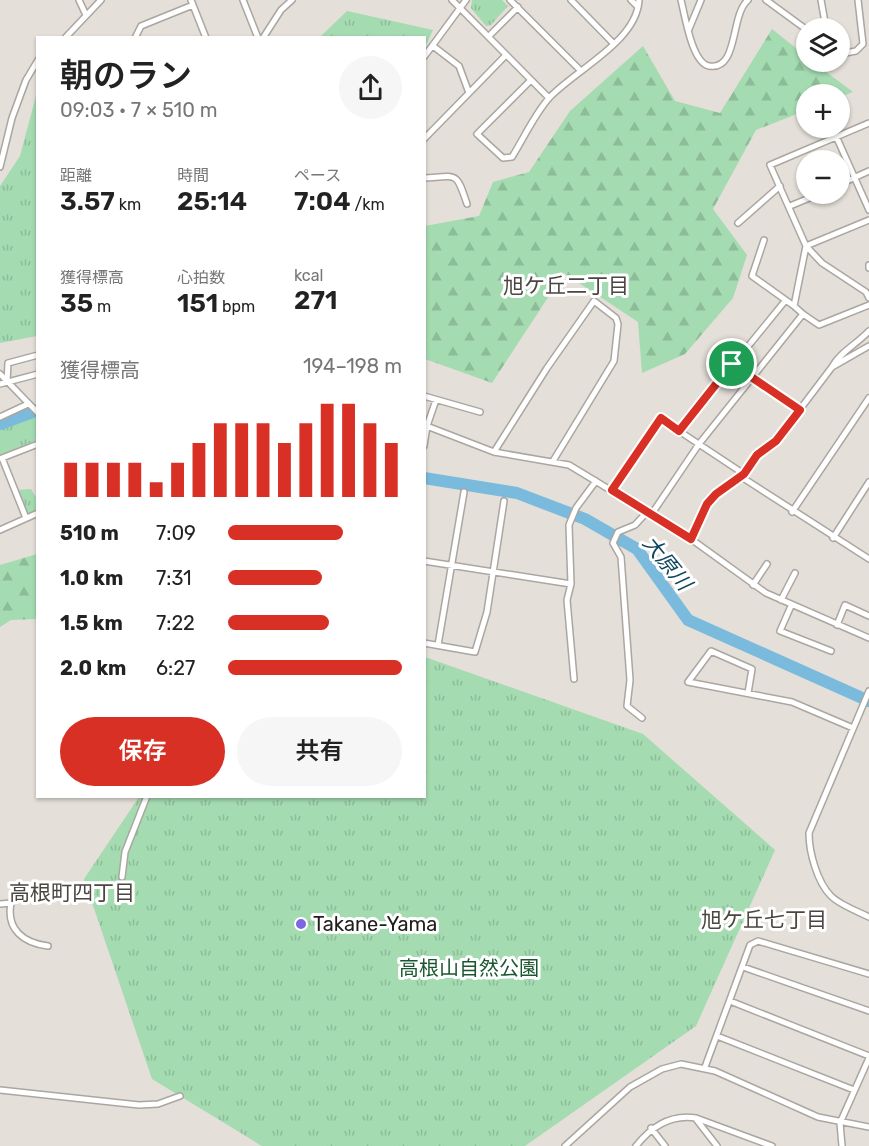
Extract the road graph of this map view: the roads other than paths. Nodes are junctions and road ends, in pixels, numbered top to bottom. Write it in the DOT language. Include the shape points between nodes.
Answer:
graph roads {
  1 [pos="79,0"];
  2 [pos="101,0"];
  3 [pos="243,0"];
  4 [pos="292,0"];
  5 [pos="452,0"];
  6 [pos="466,0"];
  7 [pos="510,0"];
  8 [pos="572,0"];
  9 [pos="631,0"];
  10 [pos="639,0"];
  11 [pos="681,0"];
  12 [pos="701,0"];
  13 [pos="748,0"];
  14 [pos="766,0"];
  15 [pos="821,0"];
  16 [pos="858,0"];
  17 [pos="192,2"];
  18 [pos="518,7"];
  19 [pos="638,7"];
  20 [pos="459,8"];
  21 [pos="85,13"];
  22 [pos="824,18"];
  23 [pos="796,22"];
  24 [pos="689,30"];
  25 [pos="68,36"];
  26 [pos="136,36"];
  27 [pos="205,36"];
  28 [pos="257,36"];
  29 [pos="264,36"];
  30 [pos="489,36"];
  31 [pos="614,42"];
  32 [pos="433,46"];
  33 [pos="850,52"];
  34 [pos="426,55"];
  35 [pos="506,55"];
  36 [pos="36,63"];
  37 [pos="581,71"];
  38 [pos="530,81"];
  39 [pos="468,93"];
  40 [pos="549,98"];
  41 [pos="869,123"];
  42 [pos="850,130"];
  43 [pos="426,137"];
  44 [pos="831,138"];
  45 [pos="837,138"];
  46 [pos="0,167"];
  47 [pos="869,171"];
  48 [pos="426,178"];
  49 [pos="854,178"];
  50 [pos="850,180"];
  51 [pos="780,186"];
  52 [pos="467,204"];
  53 [pos="796,204"];
  54 [pos="790,206"];
  55 [pos="869,210"];
  56 [pos="869,220"];
  57 [pos="738,223"];
  58 [pos="764,240"];
  59 [pos="806,246"];
  60 [pos="869,298"];
  61 [pos="786,301"];
  62 [pos="869,305"];
  63 [pos="794,306"];
  64 [pos="804,314"];
  65 [pos="869,331"];
  66 [pos="869,346"];
  67 [pos="36,356"];
  68 [pos="732,364"];
  69 [pos="832,367"];
  70 [pos="0,374"];
  71 [pos="36,375"];
  72 [pos="752,380"];
  73 [pos="3,383"];
  74 [pos="426,397"];
  75 [pos="436,400"];
  76 [pos="868,402"];
  77 [pos="28,404"];
  78 [pos="800,410"];
  79 [pos="36,411"];
  80 [pos="480,412"];
  81 [pos="0,417"];
  82 [pos="426,426"];
  83 [pos="679,431"];
  84 [pos="699,444"];
  85 [pos="36,445"];
  86 [pos="494,452"];
  87 [pos="553,461"];
  88 [pos="742,475"];
  89 [pos="596,481"];
  90 [pos="869,482"];
  91 [pos="612,490"];
  92 [pos="464,492"];
  93 [pos="504,501"];
  94 [pos="792,512"];
  95 [pos="649,513"];
  96 [pos="36,514"];
  97 [pos="26,518"];
  98 [pos="0,530"];
  99 [pos="833,538"];
  100 [pos="691,539"];
  101 [pos="869,560"];
  102 [pos="426,561"];
  103 [pos="767,564"];
  104 [pos="452,566"];
  105 [pos="493,573"];
  106 [pos="795,573"];
  107 [pos="571,584"];
  108 [pos="753,585"];
  109 [pos="781,600"];
  110 [pos="790,606"];
  111 [pos="869,616"];
  112 [pos="837,625"];
  113 [pos="869,638"];
  114 [pos="426,643"];
  115 [pos="438,645"];
  116 [pos="831,651"];
  117 [pos="574,679"];
  118 [pos="869,691"];
  119 [pos="748,693"];
  120 [pos="642,718"];
  121 [pos="853,728"];
  122 [pos="146,798"];
  123 [pos="122,877"];
  124 [pos="0,904"];
  125 [pos="869,917"];
  126 [pos="48,946"];
  127 [pos="742,967"];
  128 [pos="869,974"];
  129 [pos="730,1001"];
  130 [pos="869,1011"];
  131 [pos="717,1036"];
  132 [pos="869,1057"];
  133 [pos="705,1067"];
  134 [pos="0,1090"];
  135 [pos="854,1090"];
  136 [pos="180,1096"];
  137 [pos="696,1118"];
  138 [pos="840,1123"];
  139 [pos="869,1126"];
  140 [pos="651,1128"];
  141 [pos="565,1146"];
  142 [pos="636,1146"];
  143 [pos="665,1146"];
  144 [pos="717,1146"];
  145 [pos="772,1146"];
  146 [pos="842,1146"];
  1 -- 21 [label="street"];
  2 -- 21 [label="street"];
  3 -- 28 [label="street"];
  4 -- 29 [label="street"];
  5 -- 20 [label="street"];
  6 -- 20 [label="street"];
  7 -- 18 [label="street"];
  8 -- 31 [label="street"];
  9 -- 19 [label="street"];
  10 -- 19 [label="street"];
  11 -- 24 [label="street"];
  12 -- 24 [label="street"];
  13 -- 24 [label="street" via="740,9 729,55 721,65 711,66 700,60"];
  14 -- 23 [label="street"];
  15 -- 22 [label="street"];
  16 -- 33 [label="street" via="863,44"];
  17 -- 26 [label="street" via="141,26"];
  17 -- 27 [label="street"];
  18 -- 30 [label="street"];
  18 -- 37 [label="street"];
  19 -- 31 [label="street" via="628,31"];
  20 -- 30 [label="street"];
  20 -- 32 [label="street"];
  21 -- 25 [label="street"];
  30 -- 35 [label="street"];
  31 -- 37 [label="street"];
  32 -- 34 [label="street"];
  32 -- 39 [label="street" via="459,66"];
  35 -- 38 [label="street"];
  35 -- 39 [label="street"];
  36 -- 46 [label="street" via="12,118"];
  37 -- 40 [label="street"];
  38 -- 40 [label="street"];
  38 -- 40 [label="street" via="477,135 503,158 512,156"];
  39 -- 43 [label="street"];
  41 -- 42 [label="street"];
  44 -- 51 [label="street" via="770,165"];
  45 -- 49 [label="street"];
  47 -- 49 [label="street"];
  48 -- 52 [label="street" via="454,176"];
  49 -- 50 [label="street"];
  49 -- 55 [label="street"];
  51 -- 54 [label="street"];
  51 -- 57 [label="street"];
  53 -- 54 [label="street"];
  54 -- 59 [label="street"];
  56 -- 59 [label="street"];
  58 -- 61 [label="street" via="752,276"];
  59 -- 60 [label="street"];
  59 -- 63 [label="street"];
  61 -- 63 [label="street"];
  61 -- 68 [label="street"];
  62 -- 64 [label="street" via="819,324"];
  63 -- 64 [label="street"];
  64 -- 72 [label="street"];
  65 -- 69 [label="street" via="837,357"];
  66 -- 69 [label="street"];
  67 -- 73 [label="street" via="8,363"];
  68 -- 72 [label="street"];
  68 -- 83 [label="street"];
  69 -- 78 [label="street"];
  70 -- 73 [label="street"];
  71 -- 73 [label="street"];
  72 -- 78 [label="street"];
  72 -- 84 [label="street"];
  73 -- 77 [label="street"];
  74 -- 75 [label="street"];
  75 -- 80 [label="street"];
  75 -- 82 [label="street"];
  76 -- 94 [label="street"];
  77 -- 79 [label="street"];
  77 -- 81 [label="street"];
  78 -- 88 [label="street"];
  82 -- 86 [label="street"];
  83 -- 84 [label="street"];
  83 -- 91 [label="street" via="661,418"];
  84 -- 88 [label="street"];
  84 -- 95 [label="street"];
  85 -- 97 [label="street" via="2,458"];
  86 -- 87 [label="street"];
  86 -- 87 [label="street" via="594,301 616,318 614,361"];
  87 -- 89 [label="street" via="569,465"];
  88 -- 94 [label="street"];
  88 -- 100 [label="street" via="707,504"];
  89 -- 91 [label="street"];
  89 -- 107 [label="street" via="568,525"];
  90 -- 99 [label="street"];
  91 -- 95 [label="street"];
  92 -- 104 [label="street"];
  93 -- 105 [label="street"];
  94 -- 99 [label="street"];
  95 -- 100 [label="street"];
  95 -- 120 [label="street" via="618,532 613,543 621,557 630,680 627,706"];
  96 -- 97 [label="street"];
  97 -- 98 [label="street"];
  99 -- 101 [label="street"];
  100 -- 108 [label="street"];
  102 -- 104 [label="street"];
  103 -- 108 [label="street"];
  104 -- 105 [label="street"];
  104 -- 115 [label="street"];
  105 -- 107 [label="street"];
  105 -- 115 [label="street" via="475,652"];
  106 -- 109 [label="street"];
  107 -- 117 [label="street" via="567,600"];
  108 -- 109 [label="street"];
  109 -- 110 [label="street"];
  110 -- 112 [label="street"];
  110 -- 116 [label="street" via="780,631"];
  111 -- 112 [label="street" via="845,605"];
  112 -- 113 [label="street"];
  114 -- 115 [label="street"];
  118 -- 121 [label="street"];
  119 -- 119 [label="street" via="698,684 688,682 711,651 752,669"];
  119 -- 121 [label="street" via="792,702"];
  121 -- 125 [label="street" via="809,833 809,847 831,897"];
  122 -- 123 [label="street" via="125,852"];
  124 -- 126 [label="street" via="11,903 8,917 17,934 37,945"];
  127 -- 128 [label="street" via="750,945 758,941"];
  127 -- 129 [label="street"];
  127 -- 130 [label="street"];
  129 -- 131 [label="street"];
  129 -- 132 [label="street"];
  131 -- 133 [label="street"];
  131 -- 135 [label="street"];
  132 -- 135 [label="street"];
  133 -- 138 [label="street"];
  133 -- 141 [label="street" via="681,1064 645,1078 618,1097"];
  134 -- 136 [label="street" via="139,1105 158,1104"];
  135 -- 138 [label="street"];
  137 -- 140 [label="street" via="683,1116"];
  137 -- 144 [label="street"];
  137 -- 145 [label="street"];
  138 -- 139 [label="street"];
  138 -- 146 [label="street"];
  140 -- 142 [label="street"];
  140 -- 143 [label="street"];
}
